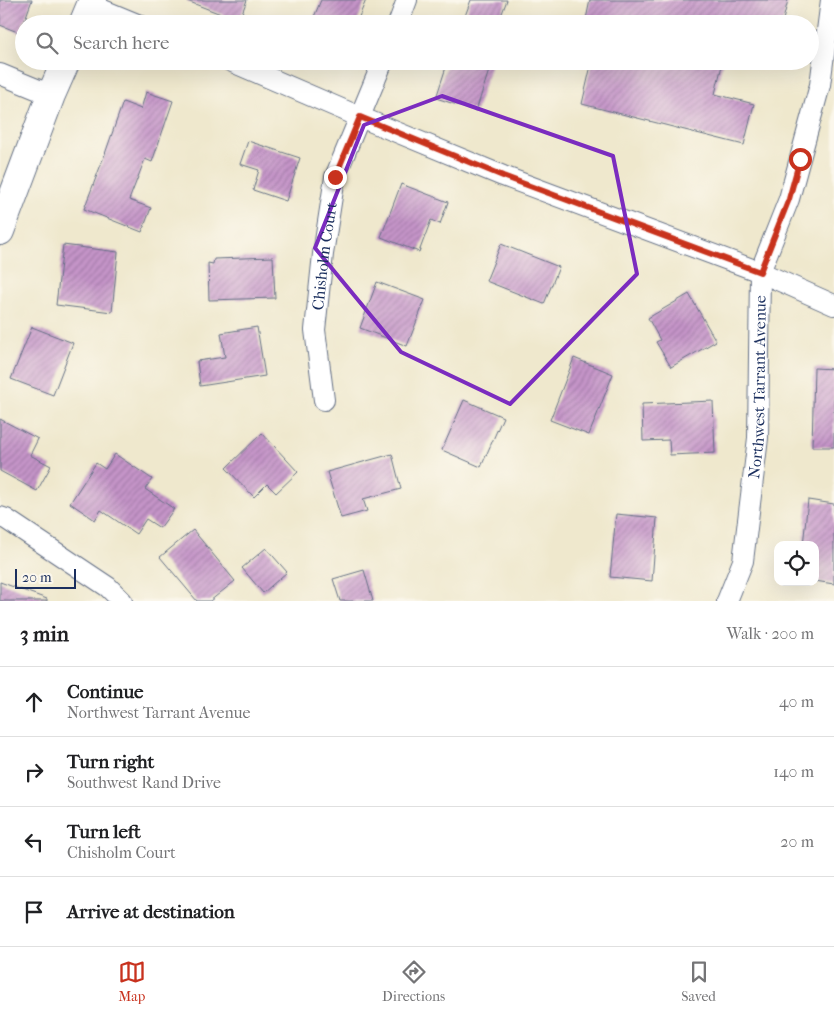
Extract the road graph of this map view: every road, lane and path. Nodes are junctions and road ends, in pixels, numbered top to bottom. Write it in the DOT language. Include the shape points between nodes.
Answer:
graph roads {
  1 [pos="407,0"];
  2 [pos="832,3"];
  3 [pos="89,10"];
  4 [pos="106,15"];
  5 [pos="401,15"];
  6 [pos="62,70"];
  7 [pos="251,70"];
  8 [pos="379,70"];
  9 [pos="0,74"];
  10 [pos="51,95"];
  11 [pos="360,117"];
  12 [pos="0,231"];
  13 [pos="760,272"];
  14 [pos="834,305"];
  15 [pos="324,400"];
  16 [pos="0,517"];
  17 [pos="122,601"];
  18 [pos="727,601"];
  1 -- 5 [label="street"];
  2 -- 13 [label="street, Northwest Tarrant Avenue" via="820,86 789,199"];
  3 -- 4 [label="street"];
  6 -- 10 [label="main road"];
  7 -- 11 [label="street"];
  8 -- 11 [label="street, Chisholm Court"];
  9 -- 10 [label="street"];
  10 -- 12 [label="main road"];
  11 -- 13 [label="street" via="503,176"];
  11 -- 15 [label="street, Chisholm Court" via="335,177 323,254 315,330"];
  13 -- 14 [label="street"];
  13 -- 18 [label="street, Northwest Tarrant Avenue" via="758,438 743,561"];
  16 -- 17 [label="street" via="108,587"];
}
